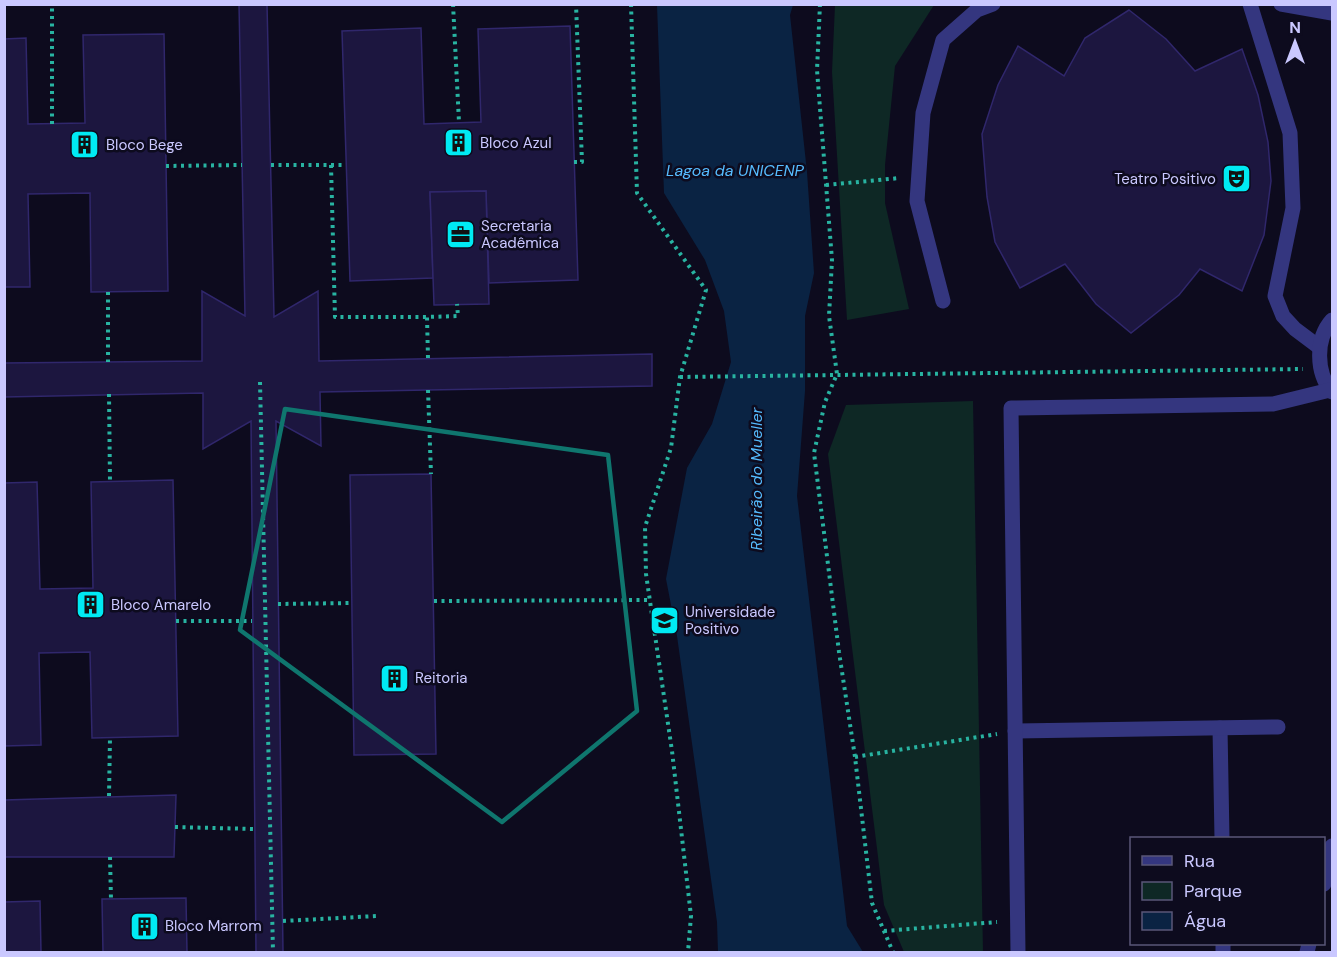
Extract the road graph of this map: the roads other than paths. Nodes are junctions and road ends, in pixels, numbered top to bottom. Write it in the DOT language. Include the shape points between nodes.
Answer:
graph roads {
  1 [pos="993,4"];
  2 [pos="1250,4"];
  3 [pos="1281,4"];
  4 [pos="1332,13"];
  5 [pos="943,301"];
  6 [pos="1332,320"];
  7 [pos="1319,347"];
  8 [pos="1331,391"];
  9 [pos="1278,727"];
  10 [pos="1220,728"];
  11 [pos="1015,731"];
  12 [pos="1222,837"];
  13 [pos="1332,846"];
  14 [pos="1325,876"];
  15 [pos="1018,952"];
  1 -- 5 [label="lane" via="977,10 943,40 923,113 917,201"];
  2 -- 7 [label="lane" via="1290,133 1293,208 1275,296 1283,316"];
  3 -- 4 [label="lane"];
  6 -- 7 [label="lane"];
  7 -- 8 [label="lane" via="1321,368"];
  8 -- 11 [label="lane" via="1273,404 1011,408"];
  9 -- 10 [label="lane"];
  10 -- 11 [label="lane"];
  10 -- 12 [label="lane"];
  11 -- 15 [label="lane"];
  13 -- 14 [label="lane"];
}
